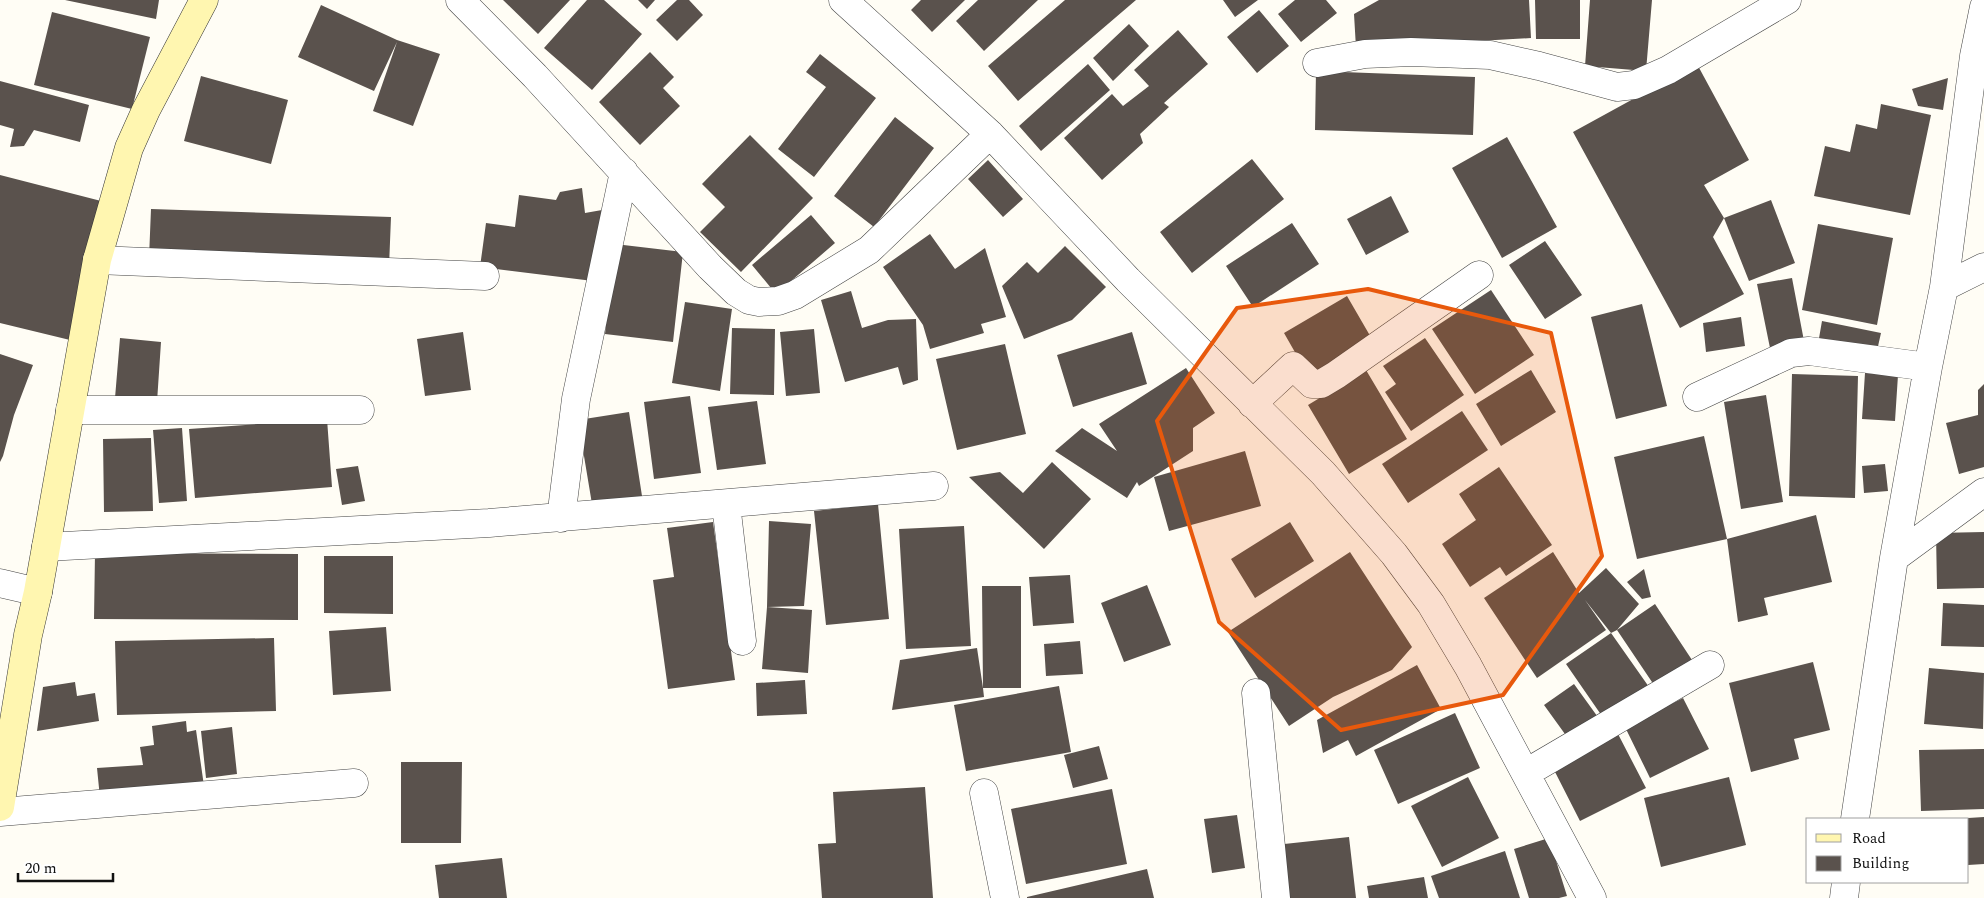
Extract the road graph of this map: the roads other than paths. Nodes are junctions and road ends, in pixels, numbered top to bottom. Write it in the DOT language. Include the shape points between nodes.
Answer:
graph roads {
  1 [pos="204,0"];
  2 [pos="460,0"];
  3 [pos="843,0"];
  4 [pos="1787,0"];
  5 [pos="1984,7"];
  6 [pos="1979,52"];
  7 [pos="1318,63"];
  8 [pos="990,134"];
  9 [pos="624,172"];
  10 [pos="97,260"];
  11 [pos="1984,267"];
  12 [pos="1479,275"];
  13 [pos="485,276"];
  14 [pos="1944,288"];
  15 [pos="1928,367"];
  16 [pos="1697,397"];
  17 [pos="1252,404"];
  18 [pos="70,410"];
  19 [pos="360,410"];
  20 [pos="934,486"];
  21 [pos="1984,492"];
  22 [pos="726,504"];
  23 [pos="561,518"];
  24 [pos="46,547"];
  25 [pos="1894,558"];
  26 [pos="0,583"];
  27 [pos="38,592"];
  28 [pos="742,641"];
  29 [pos="1710,665"];
  30 [pos="1256,693"];
  31 [pos="1526,773"];
  32 [pos="354,783"];
  33 [pos="984,793"];
  34 [pos="0,807"];
  35 [pos="0,812"];
  36 [pos="1856,818"];
  37 [pos="1846,883"];
  38 [pos="1005,898"];
  39 [pos="1276,898"];
  40 [pos="1592,898"];
  41 [pos="1844,898"];
  1 -- 10 [label="main road" via="133,141"];
  2 -- 9 [label="street"];
  3 -- 8 [label="street"];
  4 -- 7 [label="street" via="1668,70 1634,85 1616,87 1490,55 1365,54"];
  5 -- 6 [label="street"];
  6 -- 14 [label="street"];
  8 -- 9 [label="street" via="869,250 794,295 778,301 748,300 736,292"];
  8 -- 17 [label="street" via="1128,280"];
  9 -- 23 [label="street" via="576,399"];
  10 -- 13 [label="street"];
  10 -- 18 [label="main road"];
  11 -- 14 [label="street"];
  12 -- 17 [label="street" via="1321,384 1312,384 1293,366"];
  14 -- 15 [label="street"];
  15 -- 16 [label="street" via="1809,350 1784,356"];
  15 -- 25 [label="street"];
  17 -- 31 [label="street" via="1322,473 1394,554 1468,666"];
  18 -- 19 [label="street"];
  18 -- 24 [label="main road"];
  20 -- 22 [label="street"];
  21 -- 25 [label="street"];
  22 -- 23 [label="street"];
  22 -- 28 [label="street"];
  23 -- 24 [label="street"];
  24 -- 27 [label="main road"];
  25 -- 36 [label="street"];
  26 -- 27 [label="street"];
  27 -- 34 [label="main road"];
  29 -- 31 [label="street"];
  30 -- 39 [label="street"];
  31 -- 40 [label="street"];
  32 -- 35 [label="street"];
  33 -- 38 [label="street"];
  37 -- 41 [label="street"];
}
